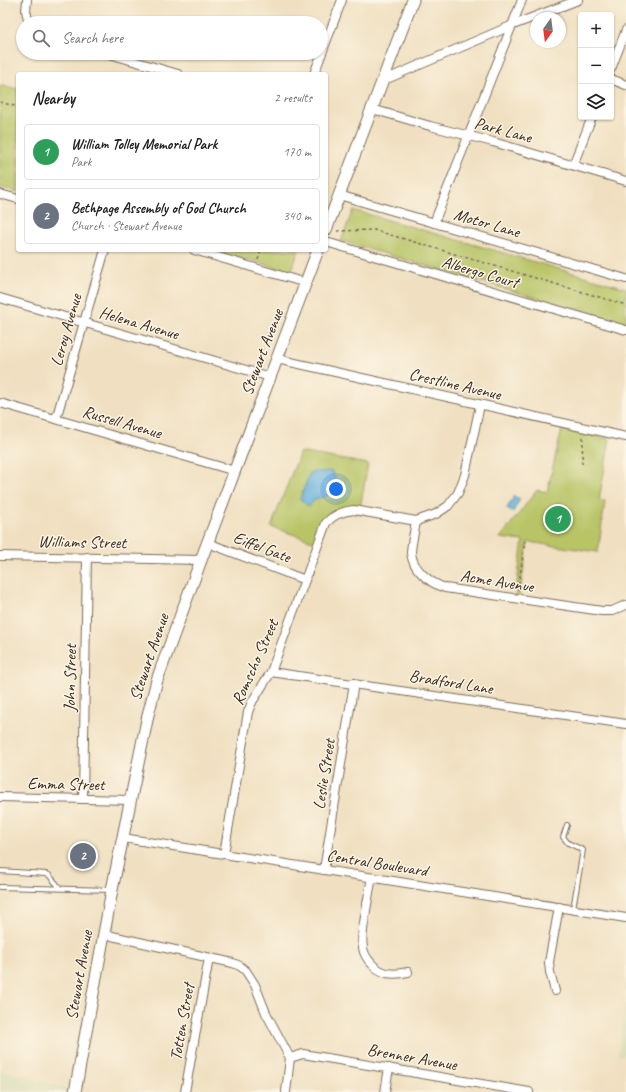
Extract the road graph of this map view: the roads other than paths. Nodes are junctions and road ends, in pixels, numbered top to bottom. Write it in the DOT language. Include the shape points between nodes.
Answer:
graph roads {
  1 [pos="27,0"];
  2 [pos="342,0"];
  3 [pos="413,0"];
  4 [pos="522,0"];
  5 [pos="578,0"];
  6 [pos="27,16"];
  7 [pos="512,26"];
  8 [pos="626,30"];
  9 [pos="328,37"];
  10 [pos="130,60"];
  11 [pos="319,60"];
  12 [pos="614,61"];
  13 [pos="171,72"];
  14 [pos="315,72"];
  15 [pos="614,80"];
  16 [pos="382,81"];
  17 [pos="626,85"];
  18 [pos="372,109"];
  19 [pos="591,120"];
  20 [pos="468,136"];
  21 [pos="573,165"];
  22 [pos="626,181"];
  23 [pos="0,194"];
  24 [pos="339,195"];
  25 [pos="16,198"];
  26 [pos="434,223"];
  27 [pos="330,231"];
  28 [pos="328,243"];
  29 [pos="104,252"];
  30 [pos="201,252"];
  31 [pos="317,252"];
  32 [pos="626,279"];
  33 [pos="306,283"];
  34 [pos="0,298"];
  35 [pos="84,323"];
  36 [pos="626,330"];
  37 [pos="277,359"];
  38 [pos="270,377"];
  39 [pos="0,403"];
  40 [pos="480,405"];
  41 [pos="56,419"];
  42 [pos="626,438"];
  43 [pos="235,471"];
  44 [pos="416,521"];
  45 [pos="208,543"];
  46 [pos="0,556"];
  47 [pos="87,557"];
  48 [pos="201,560"];
  49 [pos="305,580"];
  50 [pos="626,605"];
  51 [pos="271,672"];
  52 [pos="354,683"];
  53 [pos="626,724"];
  54 [pos="0,797"];
  55 [pos="83,799"];
  56 [pos="130,800"];
  57 [pos="567,825"];
  58 [pos="123,838"];
  59 [pos="224,854"];
  60 [pos="324,870"];
  61 [pos="0,871"];
  62 [pos="372,878"];
  63 [pos="0,887"];
  64 [pos="60,888"];
  65 [pos="112,890"];
  66 [pos="559,908"];
  67 [pos="573,910"];
  68 [pos="626,918"];
  69 [pos="103,934"];
  70 [pos="209,958"];
  71 [pos="408,972"];
  72 [pos="555,991"];
  73 [pos="290,1058"];
  74 [pos="389,1068"];
  75 [pos="76,1092"];
  76 [pos="185,1092"];
  77 [pos="286,1092"];
  78 [pos="385,1092"];
  79 [pos="530,1092"];
  1 -- 6 [label="street"];
  2 -- 9 [label="street"];
  3 -- 16 [label="main road"];
  4 -- 7 [label="street"];
  5 -- 7 [label="street"];
  7 -- 16 [label="street"];
  7 -- 20 [label="street"];
  8 -- 12 [label="street"];
  10 -- 13 [label="street"];
  11 -- 14 [label="street"];
  15 -- 17 [label="street"];
  16 -- 18 [label="main road"];
  18 -- 20 [label="street, Park Lane"];
  18 -- 24 [label="main road"];
  19 -- 21 [label="street"];
  20 -- 21 [label="street, Park Lane"];
  20 -- 26 [label="street"];
  21 -- 22 [label="street, Park Lane"];
  23 -- 25 [label="street"];
  24 -- 26 [label="street, Motor Lane"];
  24 -- 27 [label="main road"];
  26 -- 32 [label="street, Motor Lane"];
  28 -- 36 [label="street, Albergo Court"];
  29 -- 35 [label="street, Leroy Avenue"];
  30 -- 33 [label="street"];
  31 -- 33 [label="main road, Stewart Avenue"];
  33 -- 37 [label="main road, Stewart Avenue"];
  34 -- 35 [label="street, Helena Avenue"];
  35 -- 38 [label="street, Helena Avenue"];
  35 -- 41 [label="street, Leroy Avenue"];
  37 -- 38 [label="main road, Stewart Avenue"];
  37 -- 40 [label="street, Crestline Avenue"];
  38 -- 43 [label="main road, Stewart Avenue"];
  39 -- 41 [label="street, Russell Avenue"];
  40 -- 42 [label="street, Crestline Avenue"];
  40 -- 44 [label="street" via="458,493 448,506 436,514"];
  41 -- 43 [label="street, Russell Avenue"];
  43 -- 45 [label="main road, Stewart Avenue"];
  44 -- 49 [label="street, Romscho Street" via="354,510 337,514 326,523"];
  44 -- 50 [label="street, Acme Avenue" via="411,553 424,576 437,586 602,612"];
  45 -- 48 [label="main road, Stewart Avenue"];
  45 -- 49 [label="street, Eiffel Gate"];
  46 -- 47 [label="street, Williams Street"];
  47 -- 48 [label="street, Williams Street"];
  47 -- 55 [label="street, John Street"];
  48 -- 56 [label="main road, Stewart Avenue" via="157,680"];
  49 -- 51 [label="street, Romscho Street"];
  51 -- 52 [label="street, Bradford Lane"];
  51 -- 59 [label="street, Romscho Street" via="248,712"];
  52 -- 53 [label="street, Bradford Lane"];
  52 -- 60 [label="street, Leslie Street"];
  54 -- 55 [label="street, Emma Street"];
  55 -- 56 [label="street, Emma Street"];
  56 -- 58 [label="main road, Stewart Avenue"];
  57 -- 67 [label="lane" via="563,837 568,843 583,850"];
  58 -- 59 [label="street, Central Boulevard"];
  58 -- 65 [label="main road, Stewart Avenue"];
  59 -- 60 [label="street, Central Boulevard"];
  60 -- 62 [label="street, Central Boulevard"];
  61 -- 64 [label="lane" via="43,873 49,875"];
  62 -- 66 [label="street, Central Boulevard"];
  62 -- 71 [label="street" via="362,938 363,950 375,968 383,972"];
  63 -- 64 [label="lane"];
  64 -- 65 [label="lane"];
  65 -- 69 [label="main road, Stewart Avenue"];
  66 -- 67 [label="street, Central Boulevard"];
  66 -- 72 [label="street" via="549,962"];
  67 -- 68 [label="street, Central Boulevard"];
  69 -- 70 [label="street"];
  69 -- 75 [label="main road, Stewart Avenue"];
  70 -- 73 [label="street" via="233,963 246,971"];
  70 -- 76 [label="street, Totten Street"];
  73 -- 74 [label="street, Brenner Avenue" via="302,1054"];
  73 -- 77 [label="street"];
  74 -- 78 [label="street"];
  74 -- 79 [label="street, Brenner Avenue"];
}
